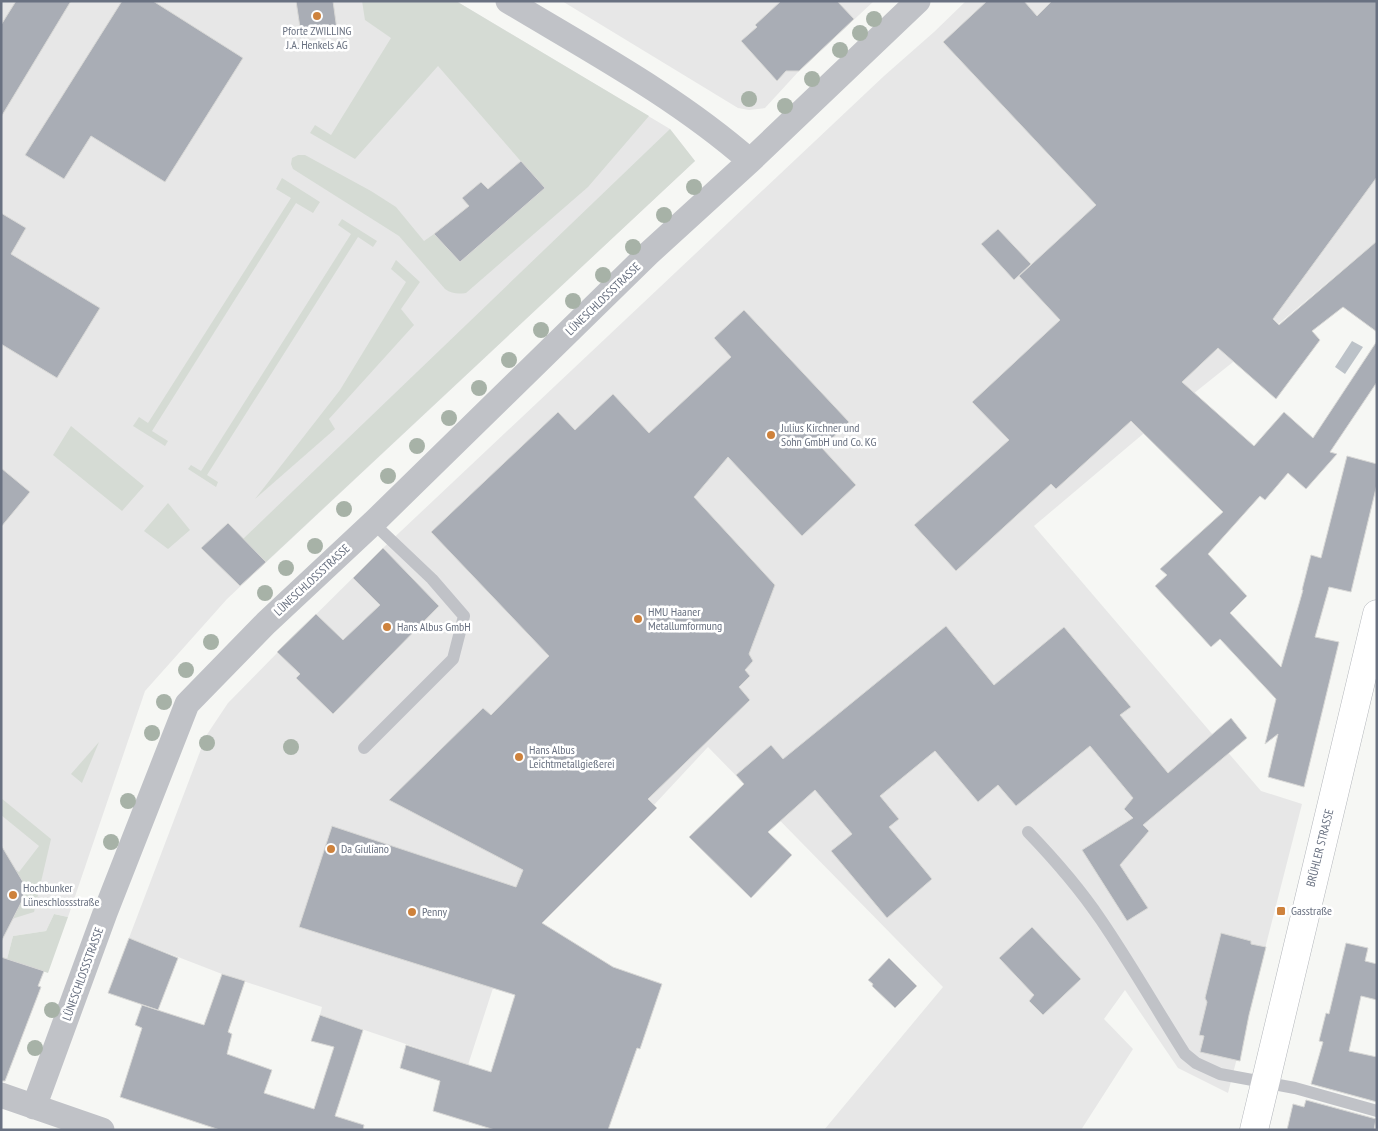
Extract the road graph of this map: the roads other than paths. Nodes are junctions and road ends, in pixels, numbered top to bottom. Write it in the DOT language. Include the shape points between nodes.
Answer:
graph roads {
  1 [pos="508,1"];
  2 [pos="918,1"];
  3 [pos="750,161"];
  4 [pos="373,523"];
  5 [pos="1377,614"];
  6 [pos="364,748"];
  7 [pos="1028,832"];
  8 [pos="1266,1082"];
  9 [pos="1,1095"];
  10 [pos="34,1107"];
  11 [pos="1377,1111"];
  12 [pos="102,1130"];
  13 [pos="1254,1130"];
  1 -- 3 [label="street" via="640,80 730,143"];
  2 -- 3 [label="street, LÜNESCHLOSSSTRASSE"];
  3 -- 4 [label="street, LÜNESCHLOSSSTRASSE" via="648,254"];
  4 -- 6 [label="lane" via="432,579 464,616 453,659"];
  4 -- 10 [label="street, LÜNESCHLOSSSTRASSE" via="266,623 187,704"];
  5 -- 8 [label="main road, BRÜHLER STRASSE"];
  7 -- 8 [label="lane" via="1052,857 1100,919 1184,1054 1220,1074"];
  8 -- 11 [label="lane"];
  8 -- 13 [label="main road, BRÜHLER STRASSE"];
  9 -- 10 [label="street"];
  10 -- 12 [label="street"];
}
